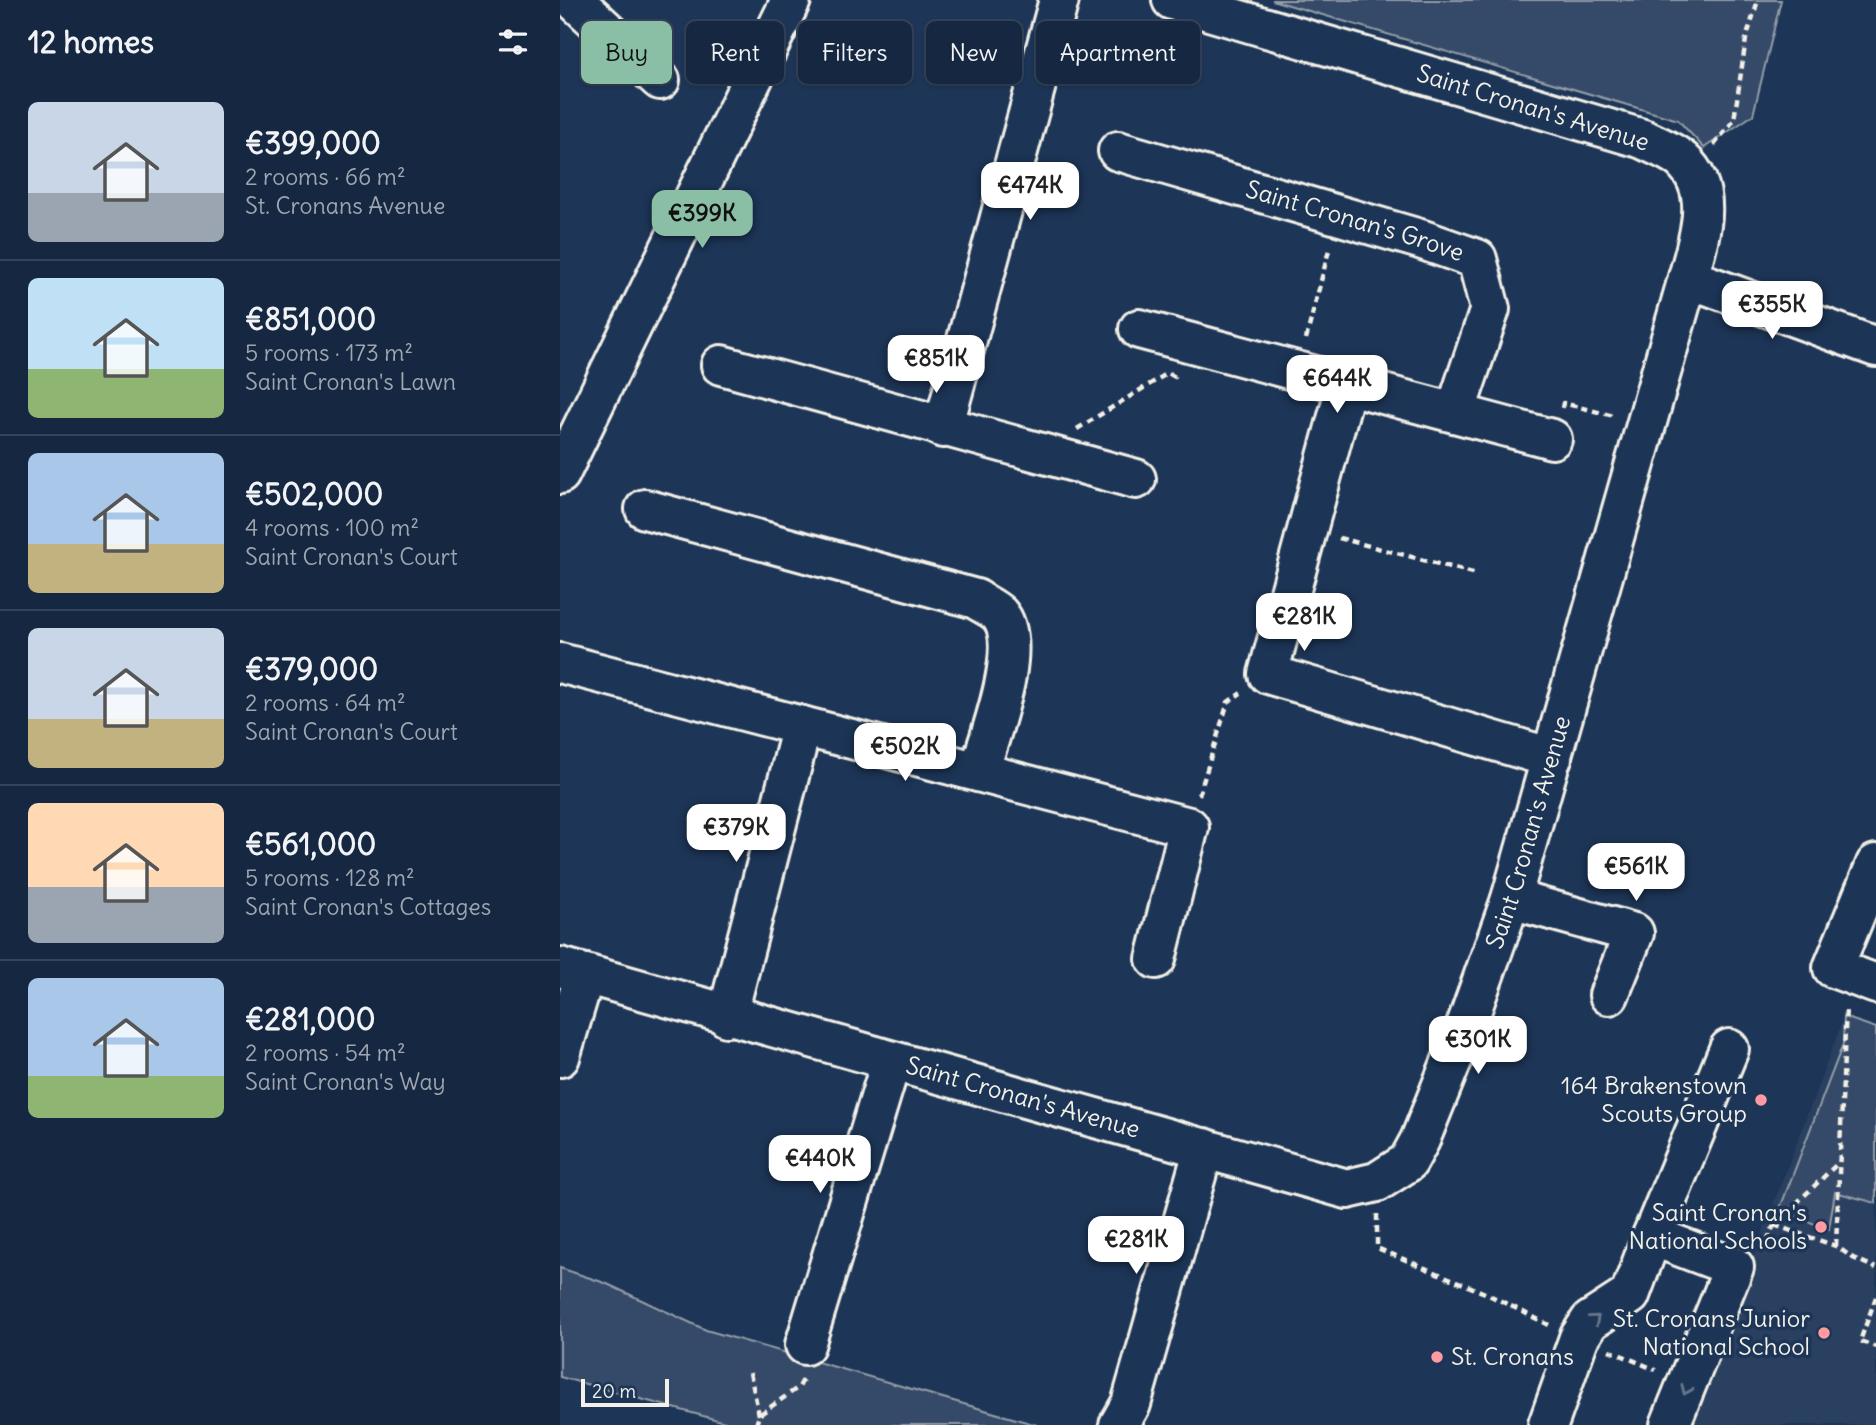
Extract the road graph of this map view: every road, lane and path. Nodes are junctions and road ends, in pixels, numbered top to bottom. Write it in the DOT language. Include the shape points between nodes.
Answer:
graph roads {
  1 [pos="574,0"];
  2 [pos="791,0"];
  3 [pos="1059,0"];
  4 [pos="1172,0"];
  5 [pos="1758,0"];
  6 [pos="597,21"];
  7 [pos="1118,151"];
  8 [pos="1691,173"];
  9 [pos="1338,215"];
  10 [pos="1688,278"];
  11 [pos="1139,329"];
  12 [pos="1181,340"];
  13 [pos="1876,348"];
  14 [pos="721,366"];
  15 [pos="1298,371"];
  16 [pos="1346,387"];
  17 [pos="1455,413"];
  18 [pos="1616,417"];
  19 [pos="943,428"];
  20 [pos="568,439"];
  21 [pos="1552,439"];
  22 [pos="1052,457"];
  23 [pos="560,474"];
  24 [pos="1136,479"];
  25 [pos="645,509"];
  26 [pos="1307,530"];
  27 [pos="1477,573"];
  28 [pos="560,663"];
  29 [pos="1268,674"];
  30 [pos="802,726"];
  31 [pos="1552,758"];
  32 [pos="979,772"];
  33 [pos="1189,827"];
  34 [pos="1876,864"];
  35 [pos="1511,899"];
  36 [pos="1156,959"];
  37 [pos="572,970"];
  38 [pos="1854,976"];
  39 [pos="1609,995"];
  40 [pos="727,1017"];
  41 [pos="1729,1049"];
  42 [pos="560,1057"];
  43 [pos="891,1062"];
  44 [pos="1204,1148"];
  45 [pos="1377,1182"];
  46 [pos="1774,1225"];
  47 [pos="1652,1236"];
  48 [pos="1836,1246"];
  49 [pos="1876,1268"];
  50 [pos="1876,1297"];
  51 [pos="1579,1338"];
  52 [pos="806,1345"];
  53 [pos="1876,1347"];
  54 [pos="750,1373"];
  55 [pos="1689,1384"];
  56 [pos="759,1415"];
  57 [pos="756,1425"];
  58 [pos="1119,1425"];
  59 [pos="1548,1425"];
  60 [pos="1670,1425"];
  1 -- 6 [label="street"];
  2 -- 20 [label="street"];
  3 -- 19 [label="street"];
  4 -- 8 [label="street, Saint Cronan's Avenue" via="1643,139 1682,159"];
  5 -- 8 [label="path" via="1746,39 1734,120"];
  7 -- 9 [label="street, Saint Cronan's Grove"];
  8 -- 10 [label="street, Saint Cronan's Avenue" via="1698,183 1704,214"];
  9 -- 15 [label="path"];
  9 -- 17 [label="street, Saint Cronan's Grove" via="1477,259 1490,309"];
  10 -- 13 [label="street"];
  10 -- 31 [label="street, Saint Cronan's Avenue"];
  11 -- 12 [label="street"];
  12 -- 15 [label="street"];
  12 -- 22 [label="path" via="1175,377 1168,373 1060,439"];
  14 -- 19 [label="street"];
  15 -- 16 [label="street"];
  16 -- 17 [label="street"];
  16 -- 26 [label="street"];
  17 -- 21 [label="street"];
  18 -- 21 [label="path" via="1563,403"];
  19 -- 22 [label="street"];
  20 -- 23 [label="street"];
  22 -- 24 [label="street"];
  25 -- 32 [label="street" via="976,599 1000,615 1009,637 1007,673"];
  26 -- 27 [label="path"];
  26 -- 29 [label="street"];
  28 -- 30 [label="street"];
  29 -- 31 [label="street"];
  29 -- 33 [label="path" via="1228,702"];
  30 -- 32 [label="street"];
  30 -- 40 [label="street"];
  31 -- 35 [label="street, Saint Cronan's Avenue"];
  32 -- 33 [label="street"];
  33 -- 36 [label="street"];
  34 -- 38 [label="street"];
  35 -- 39 [label="street" via="1634,933"];
  35 -- 45 [label="street, Saint Cronan's Avenue" via="1420,1140 1408,1162"];
  37 -- 40 [label="street, Saint Cronan's Avenue"];
  37 -- 42 [label="street"];
  38 -- 48 [label="path" via="1844,1017"];
  40 -- 43 [label="street, Saint Cronan's Avenue"];
  41 -- 47 [label="street"];
  43 -- 44 [label="street, Saint Cronan's Avenue"];
  43 -- 52 [label="street"];
  44 -- 45 [label="street, Saint Cronan's Avenue" via="1347,1189"];
  44 -- 58 [label="street" via="1131,1404"];
  45 -- 51 [label="path" via="1377,1248"];
  46 -- 48 [label="path"];
  51 -- 47 [label="street, one-way" via="1590,1321 1630,1295"];
  47 -- 55 [label="street" via="1734,1267"];
  48 -- 49 [label="path"];
  50 -- 53 [label="path" via="1860,1340"];
  51 -- 55 [label="path"];
  51 -- 59 [label="street"];
  52 -- 56 [label="path" via="818,1349 799,1387"];
  54 -- 56 [label="path"];
  55 -- 60 [label="street, one-way"];
  56 -- 57 [label="path"];
}
